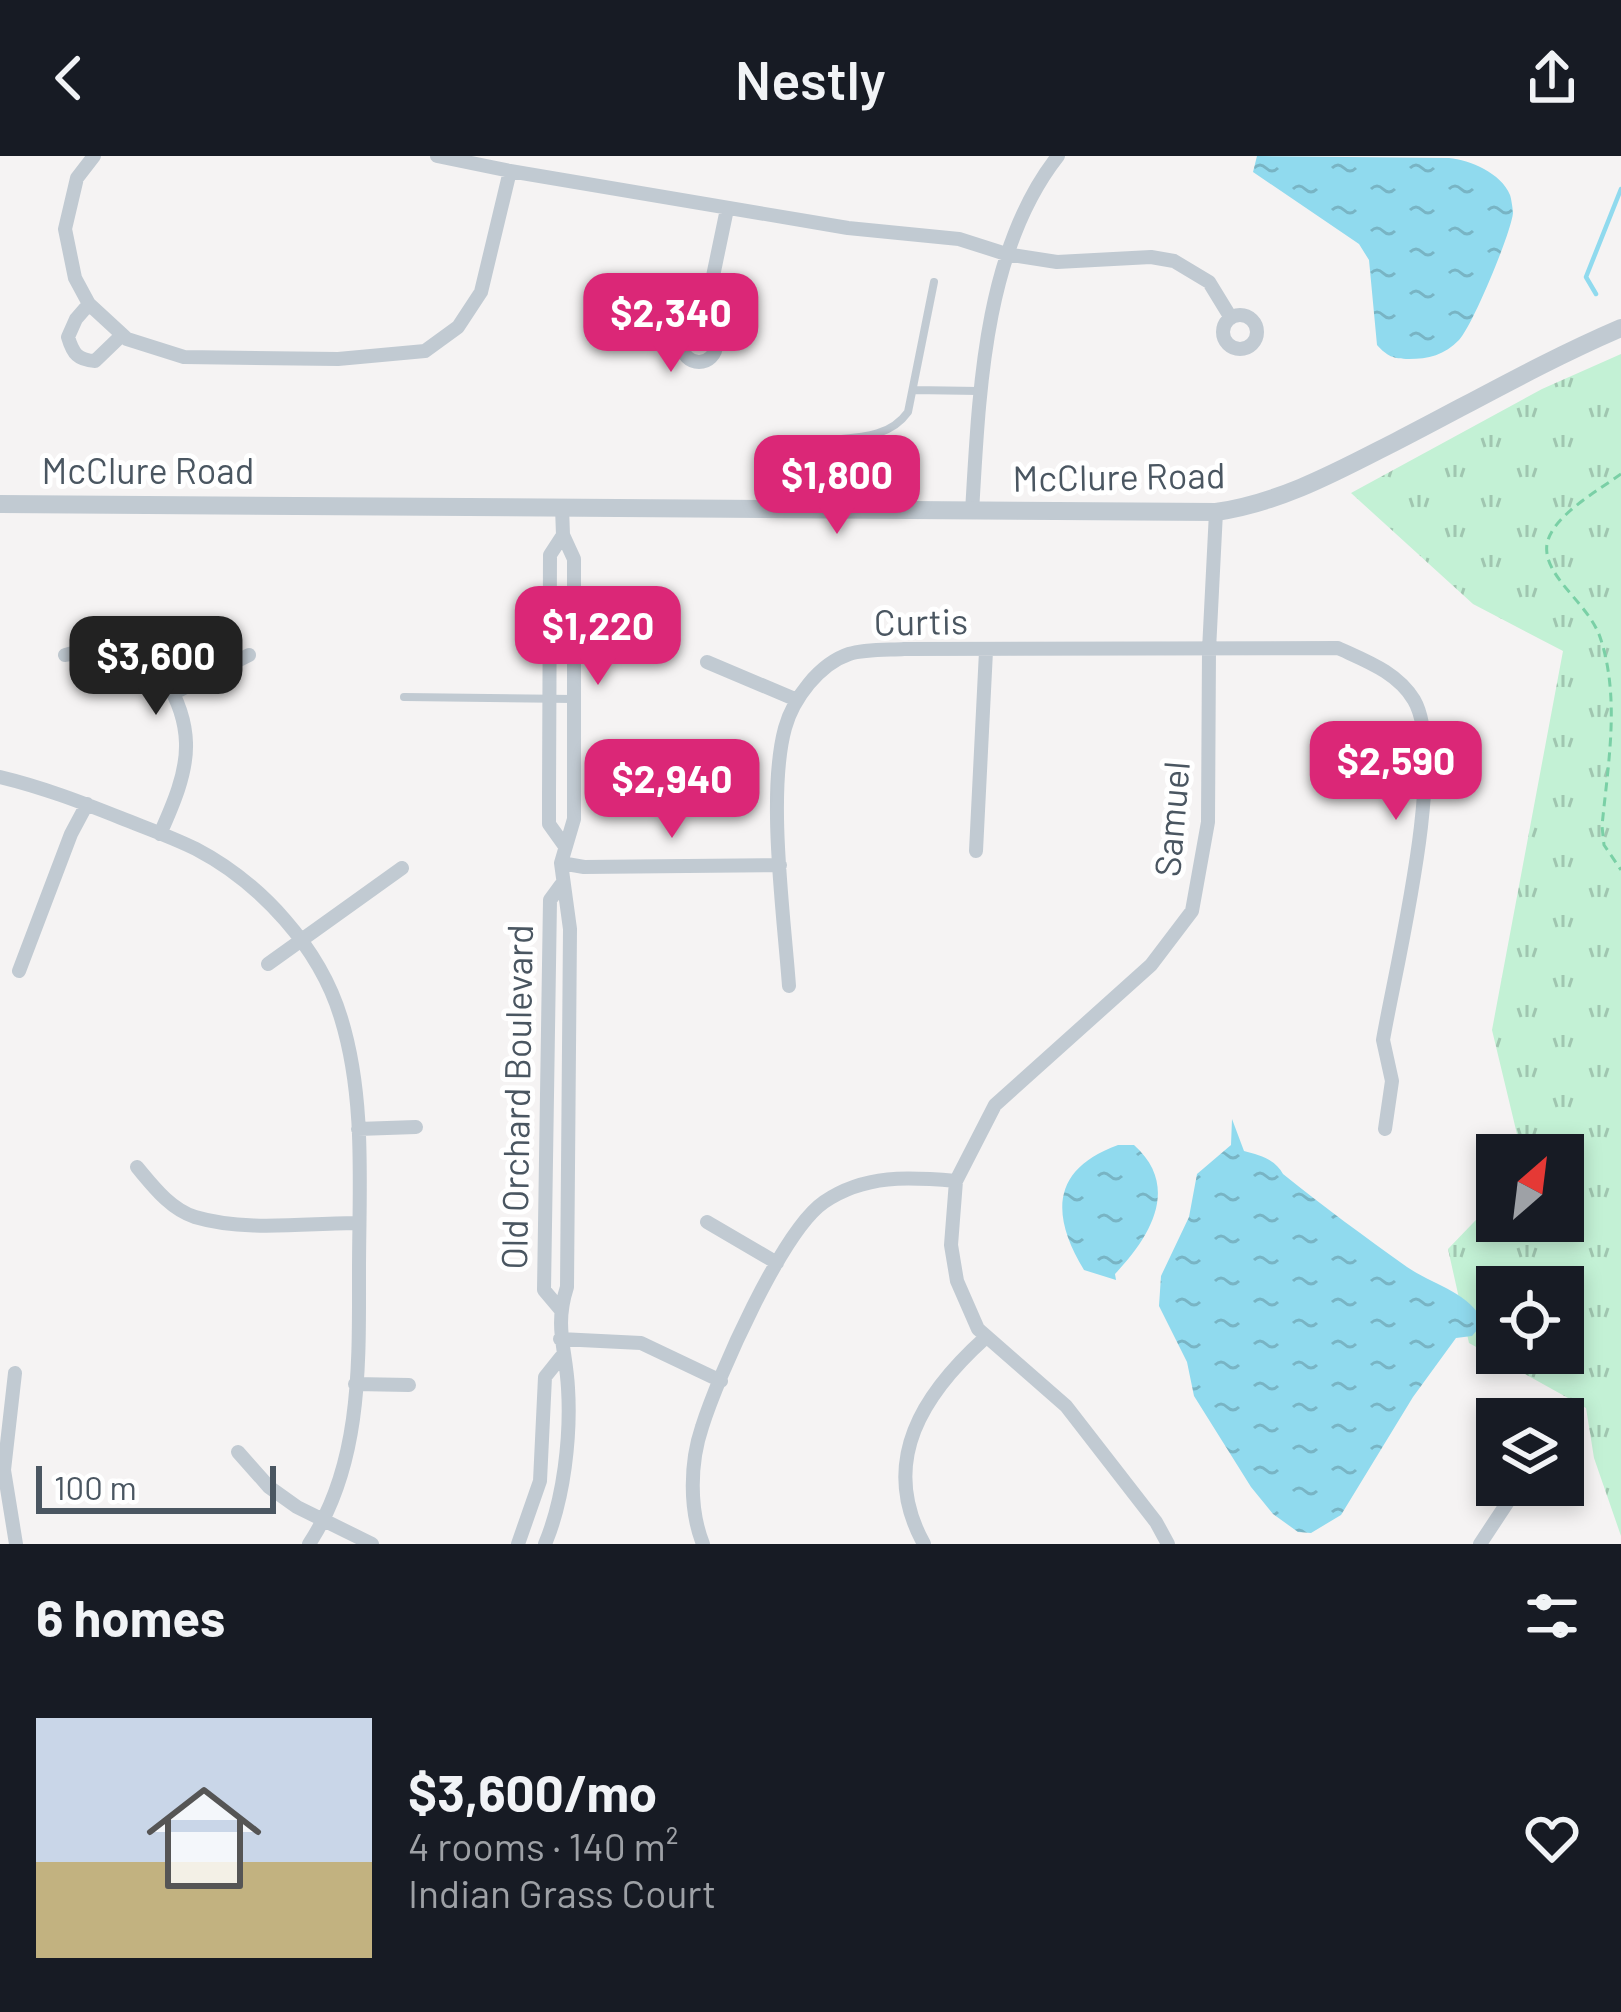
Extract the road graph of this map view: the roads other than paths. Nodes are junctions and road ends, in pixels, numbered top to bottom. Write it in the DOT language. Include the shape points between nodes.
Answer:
graph roads {
  1 [pos="94,156"];
  2 [pos="437,156"];
  3 [pos="1058,156"];
  4 [pos="509,171"];
  5 [pos="727,209"];
  6 [pos="1006,254"];
  7 [pos="934,282"];
  8 [pos="89,304"];
  9 [pos="1231,318"];
  10 [pos="1621,328"];
  11 [pos="702,329"];
  12 [pos="122,335"];
  13 [pos="914,390"];
  14 [pos="979,391"];
  15 [pos="821,440"];
  16 [pos="0,504"];
  17 [pos="562,507"];
  18 [pos="972,512"];
  19 [pos="1216,512"];
  20 [pos="563,535"];
  21 [pos="1209,650"];
  22 [pos="986,651"];
  23 [pos="64,655"];
  24 [pos="249,655"];
  25 [pos="707,662"];
  26 [pos="174,693"];
  27 [pos="404,697"];
  28 [pos="549,699"];
  29 [pos="573,699"];
  30 [pos="797,700"];
  31 [pos="0,778"];
  32 [pos="87,804"];
  33 [pos="160,834"];
  34 [pos="564,845"];
  35 [pos="976,851"];
  36 [pos="561,863"];
  37 [pos="780,865"];
  38 [pos="402,868"];
  39 [pos="561,885"];
  40 [pos="301,940"];
  41 [pos="268,964"];
  42 [pos="20,971"];
  43 [pos="789,986"];
  44 [pos="416,1127"];
  45 [pos="358,1129"];
  46 [pos="1385,1129"];
  47 [pos="136,1167"];
  48 [pos="956,1181"];
  49 [pos="707,1222"];
  50 [pos="359,1223"];
  51 [pos="778,1263"];
  52 [pos="560,1309"];
  53 [pos="985,1338"];
  54 [pos="560,1339"];
  55 [pos="561,1357"];
  56 [pos="16,1372"];
  57 [pos="721,1381"];
  58 [pos="355,1384"];
  59 [pos="409,1384"];
  60 [pos="238,1451"];
  61 [pos="1505,1506"];
  62 [pos="325,1520"];
  63 [pos="16,1544"];
  64 [pos="309,1544"];
  65 [pos="372,1544"];
  66 [pos="518,1544"];
  67 [pos="545,1544"];
  68 [pos="703,1544"];
  69 [pos="924,1544"];
  70 [pos="1168,1544"];
  71 [pos="1480,1544"];
  1 -- 8 [label="street" via="76,178 65,229"];
  2 -- 4 [label="street"];
  3 -- 6 [label="street"];
  4 -- 5 [label="street"];
  4 -- 12 [label="street" via="481,292 458,327 425,351 184,357"];
  5 -- 6 [label="street" via="959,239"];
  5 -- 11 [label="street"];
  6 -- 9 [label="street" via="1174,261 1209,282"];
  6 -- 14 [label="street"];
  7 -- 13 [label="lane"];
  8 -- 12 [label="street"];
  8 -- 12 [label="street" via="68,337 73,352 95,361"];
  10 -- 19 [label="street, McClure Road" via="1308,487"];
  13 -- 14 [label="lane"];
  13 -- 15 [label="lane" via="897,427"];
  14 -- 18 [label="street"];
  16 -- 17 [label="street, McClure Road"];
  17 -- 18 [label="street, McClure Road"];
  17 -- 20 [label="street, Old Orchard Boulevard"];
  18 -- 19 [label="street, McClure Road"];
  19 -- 21 [label="street, Samuel"];
  20 -- 28 [label="street, Old Orchard Boulevard" via="550,556"];
  20 -- 29 [label="street, Old Orchard Boulevard" via="574,560"];
  21 -- 22 [label="street, Curtis"];
  21 -- 46 [label="street, Curtis" via="1338,648 1383,669 1415,703 1425,735 1426,795 1383,1040 1392,1081"];
  21 -- 48 [label="street, Samuel" via="1208,822 1192,911 1151,965 995,1105"];
  22 -- 30 [label="street, Curtis" via="849,654"];
  22 -- 35 [label="street"];
  23 -- 26 [label="street" via="110,647 137,654"];
  24 -- 26 [label="street"];
  25 -- 30 [label="street"];
  26 -- 33 [label="street" via="186,744"];
  27 -- 28 [label="lane"];
  28 -- 29 [label="lane"];
  28 -- 34 [label="street, Old Orchard Boulevard" via="549,824"];
  29 -- 34 [label="street, Old Orchard Boulevard" via="574,819"];
  30 -- 37 [label="street" via="779,776"];
  31 -- 32 [label="street"];
  32 -- 33 [label="street"];
  32 -- 42 [label="street"];
  33 -- 40 [label="street" via="224,867"];
  34 -- 36 [label="street, Old Orchard Boulevard"];
  36 -- 37 [label="street"];
  36 -- 39 [label="street, Old Orchard Boulevard"];
  37 -- 43 [label="street"];
  38 -- 40 [label="street"];
  39 -- 52 [label="street, Old Orchard Boulevard" via="570,929 567,1287"];
  39 -- 52 [label="street, Old Orchard Boulevard" via="550,900 544,1290"];
  40 -- 41 [label="street"];
  40 -- 45 [label="street" via="341,1018"];
  44 -- 45 [label="street"];
  45 -- 50 [label="street"];
  47 -- 50 [label="street" via="192,1216"];
  48 -- 51 [label="street" via="896,1175 854,1186 801,1223"];
  48 -- 53 [label="street" via="953,1266"];
  49 -- 51 [label="street"];
  50 -- 58 [label="street"];
  51 -- 57 [label="street"];
  52 -- 54 [label="street, Old Orchard Boulevard"];
  53 -- 69 [label="street" via="950,1370 914,1432 906,1484"];
  53 -- 70 [label="street" via="1066,1406"];
  54 -- 55 [label="street, Old Orchard Boulevard"];
  54 -- 57 [label="street" via="640,1343"];
  55 -- 66 [label="street, Old Orchard Boulevard" via="545,1377 540,1481"];
  55 -- 67 [label="street, Old Orchard Boulevard" via="565,1439"];
  56 -- 63 [label="street" via="4,1470"];
  57 -- 68 [label="street" via="701,1429 693,1483"];
  58 -- 59 [label="street"];
  58 -- 62 [label="street" via="344,1476"];
  60 -- 62 [label="street" via="269,1487"];
  61 -- 71 [label="street"];
  62 -- 64 [label="street"];
  62 -- 65 [label="street"];
}
